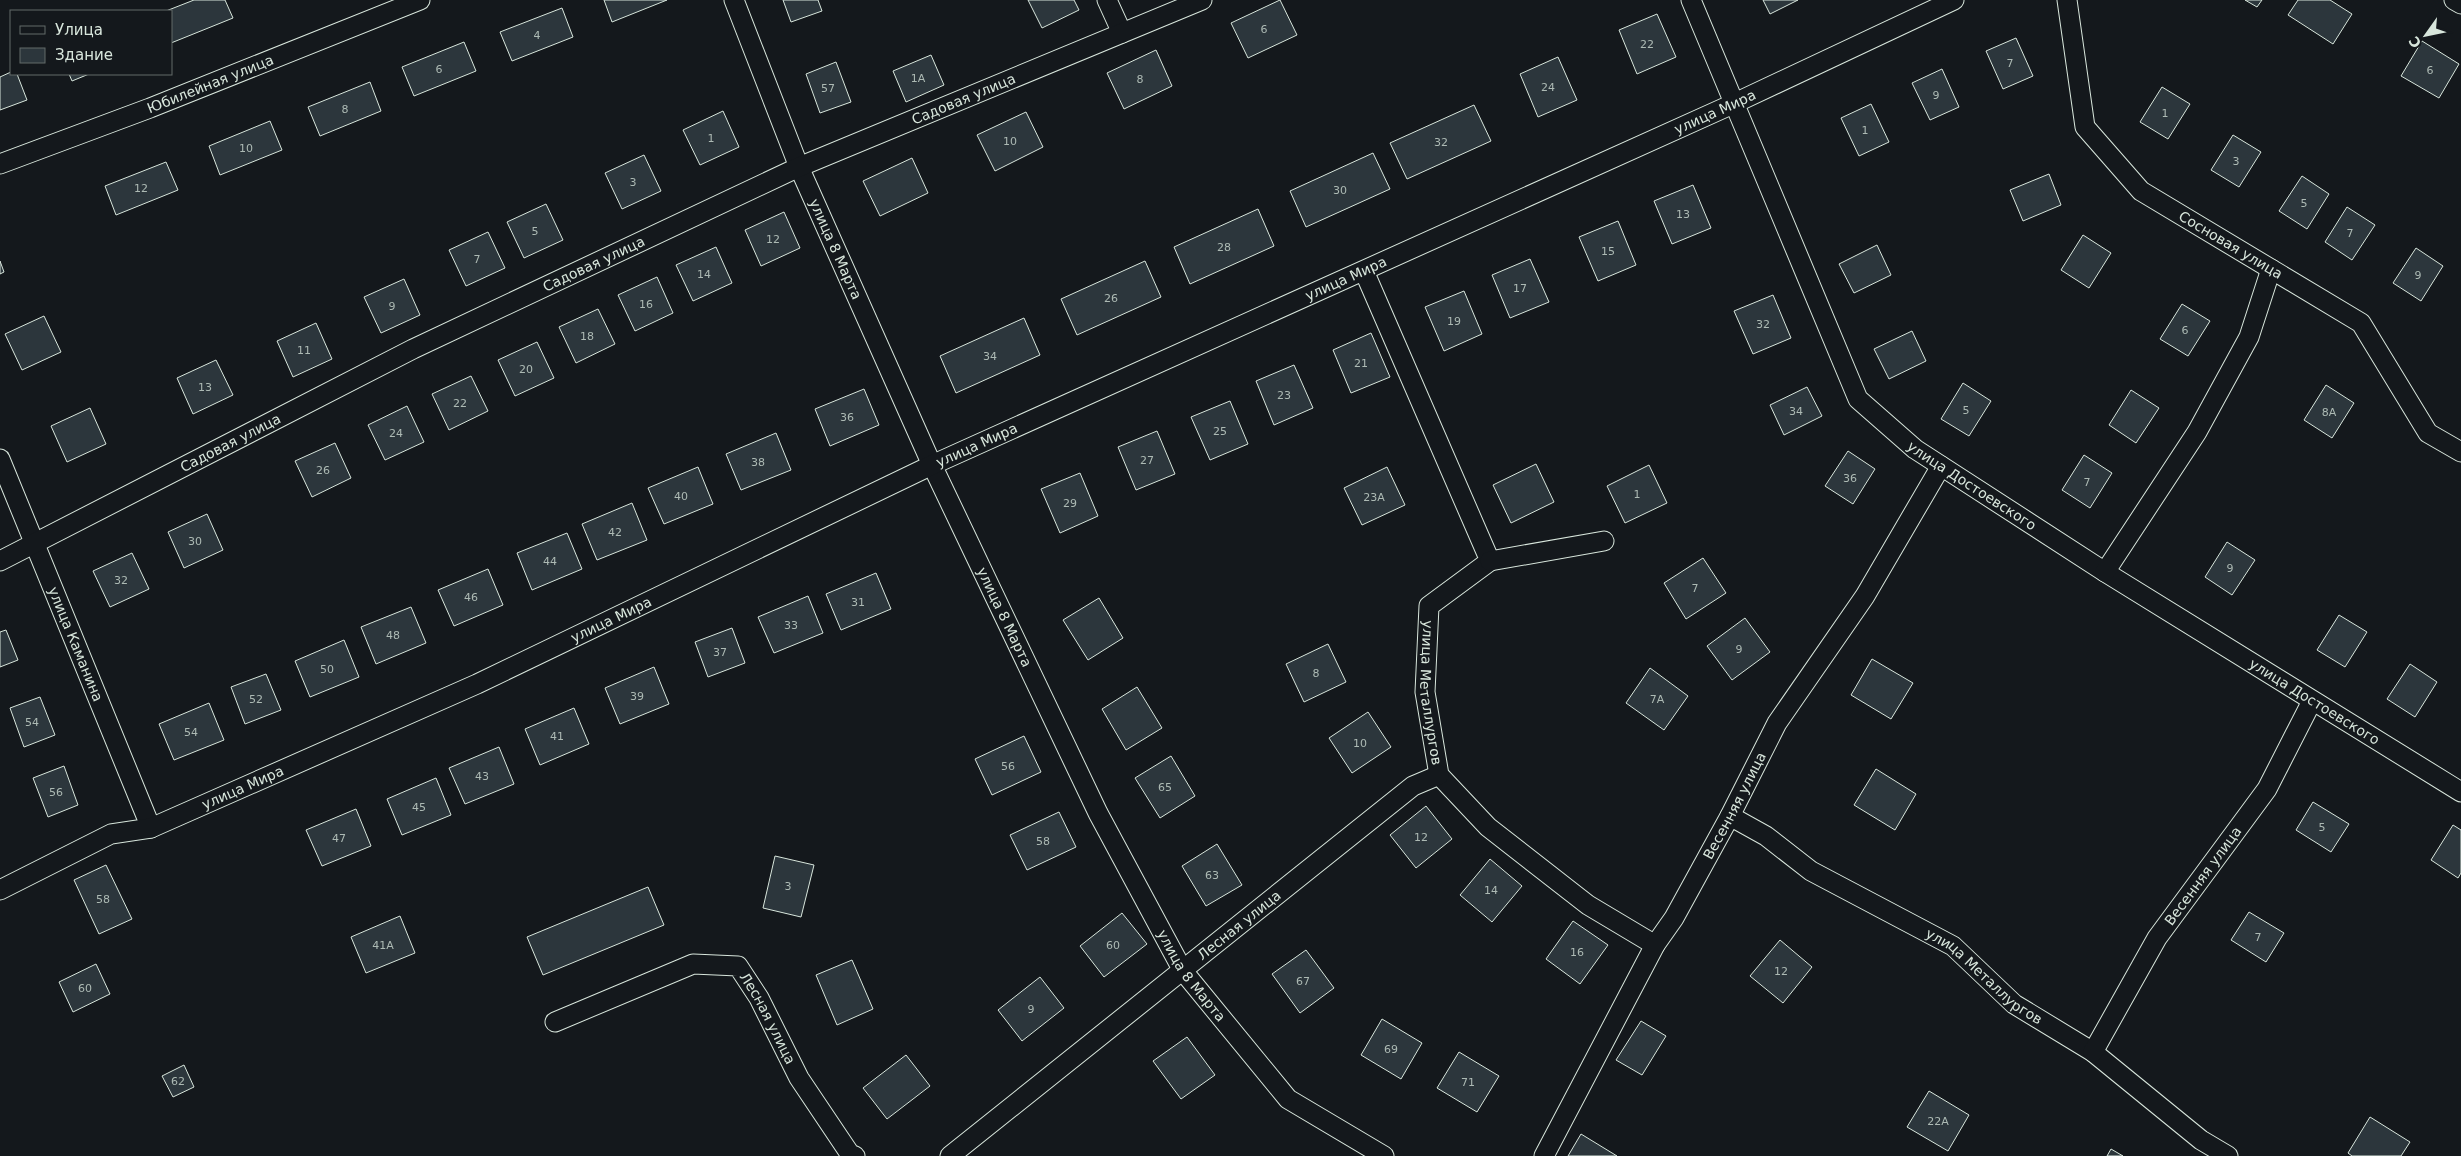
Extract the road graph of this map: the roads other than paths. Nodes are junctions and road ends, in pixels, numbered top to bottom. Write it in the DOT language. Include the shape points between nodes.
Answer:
graph roads {
  1 [pos="420,0"];
  2 [pos="734,0"];
  3 [pos="1106,0"];
  4 [pos="1202,0"];
  5 [pos="1691,0"];
  6 [pos="1954,0"];
  7 [pos="2067,0"];
  8 [pos="2454,0"];
  9 [pos="2461,4"];
  10 [pos="1122,33"];
  11 [pos="1735,103"];
  12 [pos="0,164"];
  13 [pos="799,167"];
  14 [pos="2271,269"];
  15 [pos="1364,271"];
  16 [pos="2456,445"];
  17 [pos="0,459"];
  18 [pos="932,466"];
  19 [pos="1941,466"];
  20 [pos="1604,541"];
  21 [pos="34,542"];
  22 [pos="0,560"];
  23 [pos="1490,561"];
  24 [pos="2105,572"];
  25 [pos="2312,702"];
  26 [pos="1439,775"];
  27 [pos="2461,792"];
  28 [pos="1730,816"];
  29 [pos="151,828"];
  30 [pos="0,890"];
  31 [pos="1655,945"];
  32 [pos="1183,971"];
  33 [pos="556,1022"];
  34 [pos="2094,1052"];
  35 [pos="855,1156"];
  36 [pos="950,1156"];
  37 [pos="1384,1156"];
  38 [pos="1544,1156"];
  39 [pos="2228,1156"];
  1 -- 12 [label="street, Юбилейная улица"];
  2 -- 13 [label="street, улица 8 Марта"];
  3 -- 10 [label="street"];
  4 -- 10 [label="street, Садовая улица"];
  5 -- 11 [label="street, улица Достоевского"];
  6 -- 11 [label="street, улица Мира"];
  7 -- 14 [label="street, Сосновая улица" via="2085,127 2141,191"];
  8 -- 9 [label="street"];
  10 -- 13 [label="street, Садовая улица"];
  11 -- 15 [label="street, улица Мира"];
  11 -- 19 [label="street, улица Достоевского" via="1858,399 1915,449"];
  13 -- 18 [label="street, улица 8 Марта"];
  13 -- 21 [label="street, Садовая улица" via="413,349"];
  14 -- 16 [label="street, Сосновая улица" via="2360,323 2428,433"];
  14 -- 24 [label="street" via="2249,336 2197,432"];
  15 -- 18 [label="street, улица Мира"];
  15 -- 23 [label="street"];
  17 -- 21 [label="street, улица Каманина"];
  18 -- 29 [label="street, улица Мира" via="478,684"];
  18 -- 32 [label="street, улица 8 Марта" via="1098,813"];
  19 -- 24 [label="street, улица Достоевского"];
  19 -- 28 [label="street, Весенняя улица" via="1865,596 1777,723"];
  20 -- 23 [label="street"];
  21 -- 22 [label="street, Садовая улица"];
  21 -- 29 [label="street, улица Каманина"];
  23 -- 26 [label="street, улица Металлургов" via="1429,606 1426,692"];
  24 -- 25 [label="street, улица Достоевского"];
  25 -- 27 [label="street, улица Достоевского"];
  25 -- 34 [label="street, Весенняя улица" via="2267,789 2157,938"];
  26 -- 31 [label="street, улица Металлургов" via="1488,827 1588,905"];
  26 -- 32 [label="street, Лесная улица" via="1413,786"];
  28 -- 31 [label="street, Весенняя улица" via="1674,918"];
  28 -- 34 [label="street, улица Металлургов" via="1766,836 1811,871 1953,946 2014,1004"];
  29 -- 30 [label="street, улица Мира" via="111,834"];
  31 -- 38 [label="street, Весенняя улица"];
  32 -- 36 [label="street, Лесная улица"];
  32 -- 37 [label="street, улица 8 Марта" via="1288,1099"];
  33 -- 35 [label="street, Лесная улица" via="693,964 738,966 759,998 799,1078 850,1154"];
  34 -- 39 [label="street, улица Металлургов" via="2202,1140"];
}
